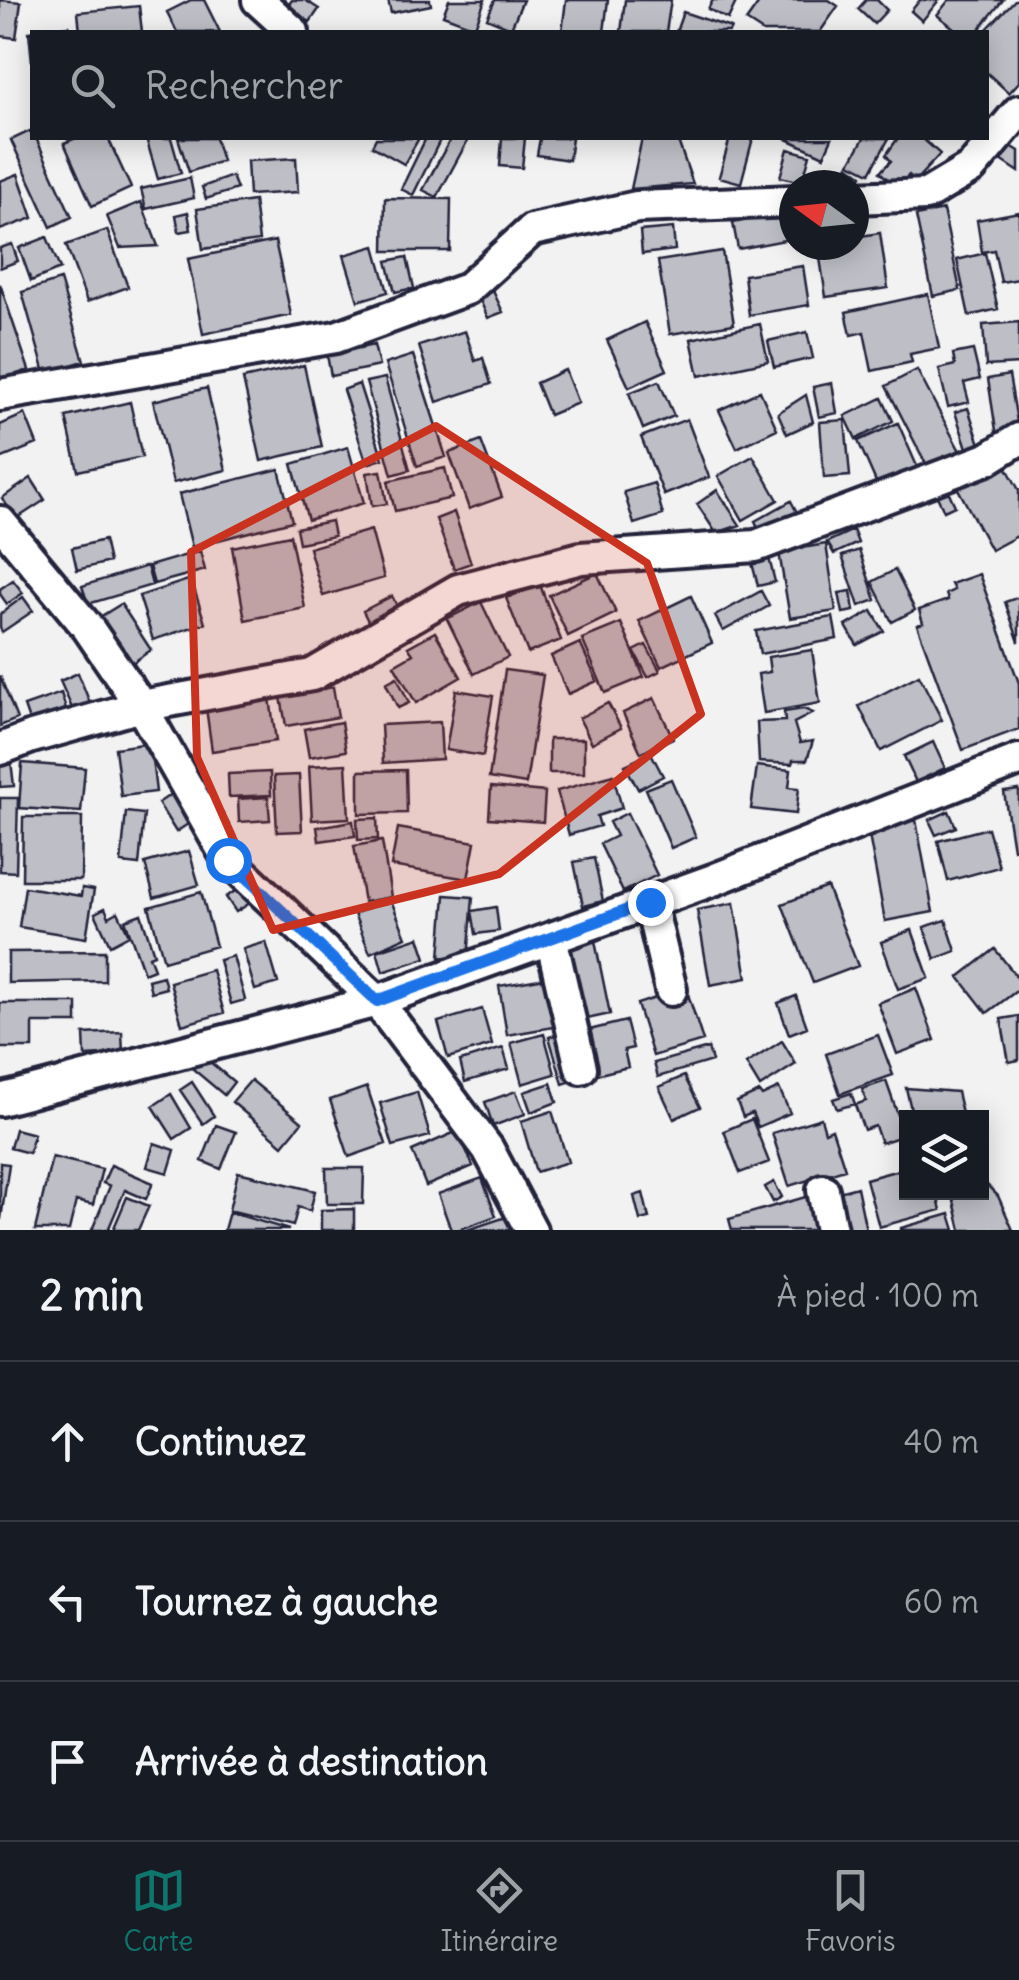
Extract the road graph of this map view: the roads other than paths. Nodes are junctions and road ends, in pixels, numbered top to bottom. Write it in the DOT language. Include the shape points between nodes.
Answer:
graph roads {
  1 [pos="258,0"];
  2 [pos="291,30"];
  3 [pos="1019,111"];
  4 [pos="869,198"];
  5 [pos="779,202"];
  6 [pos="0,395"];
  7 [pos="1019,439"];
  8 [pos="0,522"];
  9 [pos="141,706"];
  10 [pos="0,749"];
  11 [pos="1019,760"];
  12 [pos="650,902"];
  13 [pos="551,938"];
  14 [pos="672,990"];
  15 [pos="377,1001"];
  16 [pos="581,1068"];
  17 [pos="0,1100"];
  18 [pos="823,1190"];
  19 [pos="531,1230"];
  20 [pos="831,1230"];
  1 -- 2 [label="street"];
  3 -- 4 [label="street" via="971,168 926,196"];
  5 -- 6 [label="street" via="637,207 532,230 467,289 336,337"];
  7 -- 9 [label="street" via="987,459 756,546 580,558 458,590 312,675"];
  8 -- 9 [label="street" via="88,628"];
  9 -- 10 [label="street"];
  9 -- 15 [label="street" via="228,860"];
  11 -- 12 [label="street"];
  12 -- 13 [label="street"];
  12 -- 14 [label="street"];
  13 -- 15 [label="street"];
  13 -- 16 [label="street"];
  15 -- 17 [label="street"];
  15 -- 19 [label="street" via="488,1149"];
  18 -- 20 [label="street"];
}
